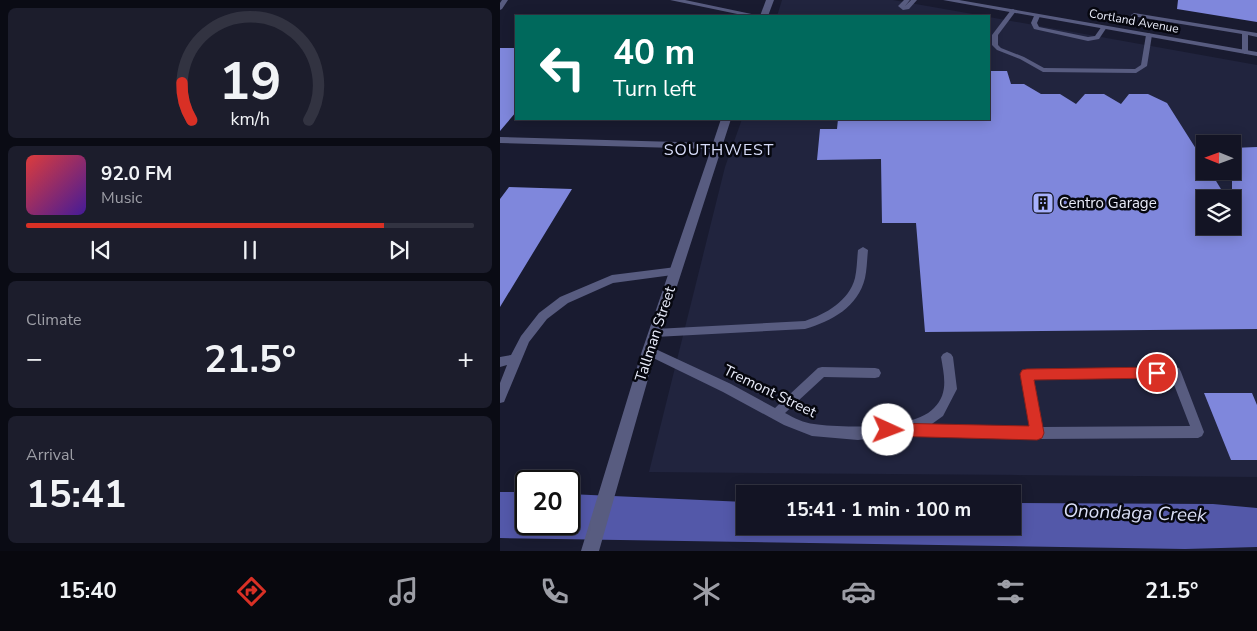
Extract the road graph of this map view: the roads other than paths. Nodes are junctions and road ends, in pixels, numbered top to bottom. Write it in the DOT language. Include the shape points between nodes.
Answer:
graph roads {
  1 [pos="505,0"];
  2 [pos="674,0"];
  3 [pos="770,0"];
  4 [pos="907,0"];
  5 [pos="914,0"];
  6 [pos="947,0"];
  7 [pos="957,1"];
  8 [pos="500,8"];
  9 [pos="1013,11"];
  10 [pos="752,15"];
  11 [pos="764,15"];
  12 [pos="1134,15"];
  13 [pos="1037,16"];
  14 [pos="1104,27"];
  15 [pos="1245,33"];
  16 [pos="1149,35"];
  17 [pos="1257,35"];
  18 [pos="1245,52"];
  19 [pos="1257,54"];
  20 [pos="726,120"];
  21 [pos="500,140"];
  22 [pos="716,146"];
  23 [pos="863,250"];
  24 [pos="676,271"];
  25 [pos="656,333"];
  26 [pos="650,351"];
  27 [pos="947,357"];
  28 [pos="515,359"];
  29 [pos="500,362"];
  30 [pos="875,373"];
  31 [pos="500,398"];
  32 [pos="776,414"];
  33 [pos="888,430"];
  34 [pos="1037,433"];
  35 [pos="590,551"];
  1 -- 8 [label="lane"];
  2 -- 10 [label="street"];
  3 -- 11 [label="street"];
  4 -- 5 [label="lane" via="902,9"];
  6 -- 7 [label="street, Cortland Avenue"];
  7 -- 9 [label="street, Cortland Avenue"];
  9 -- 13 [label="street, Cortland Avenue"];
  9 -- 16 [label="lane" via="995,35 995,45 1036,67 1051,71 1136,72 1144,66"];
  12 -- 15 [label="lane"];
  13 -- 14 [label="street, Cortland Avenue"];
  13 -- 14 [label="lane" via="1036,28 1088,39 1097,38"];
  14 -- 16 [label="street, Cortland Avenue"];
  15 -- 17 [label="lane"];
  15 -- 18 [label="lane"];
  16 -- 18 [label="street, Cortland Avenue"];
  18 -- 19 [label="street, Cortland Avenue"];
  20 -- 22 [label="street, Tallman Street"];
  21 -- 22 [label="street"];
  22 -- 24 [label="street, Tallman Street"];
  23 -- 25 [label="lane" via="860,280 851,297 832,315 820,321 805,325"];
  24 -- 25 [label="street, Tallman Street"];
  24 -- 28 [label="lane" via="612,279 564,300 543,316 525,339"];
  25 -- 26 [label="street, Tallman Street"];
  26 -- 32 [label="lane, Tremont Street"];
  26 -- 35 [label="street, Tallman Street"];
  27 -- 33 [label="lane, Tremont Street" via="951,389 939,412 926,421"];
  28 -- 29 [label="lane"];
  28 -- 31 [label="lane"];
  30 -- 32 [label="lane" via="822,372"];
  32 -- 33 [label="lane, Tremont Street" via="812,430 858,434"];
  33 -- 34 [label="lane"];
  34 -- 34 [label="lane" via="1188,432 1198,432 1175,372 1027,374"];
}
